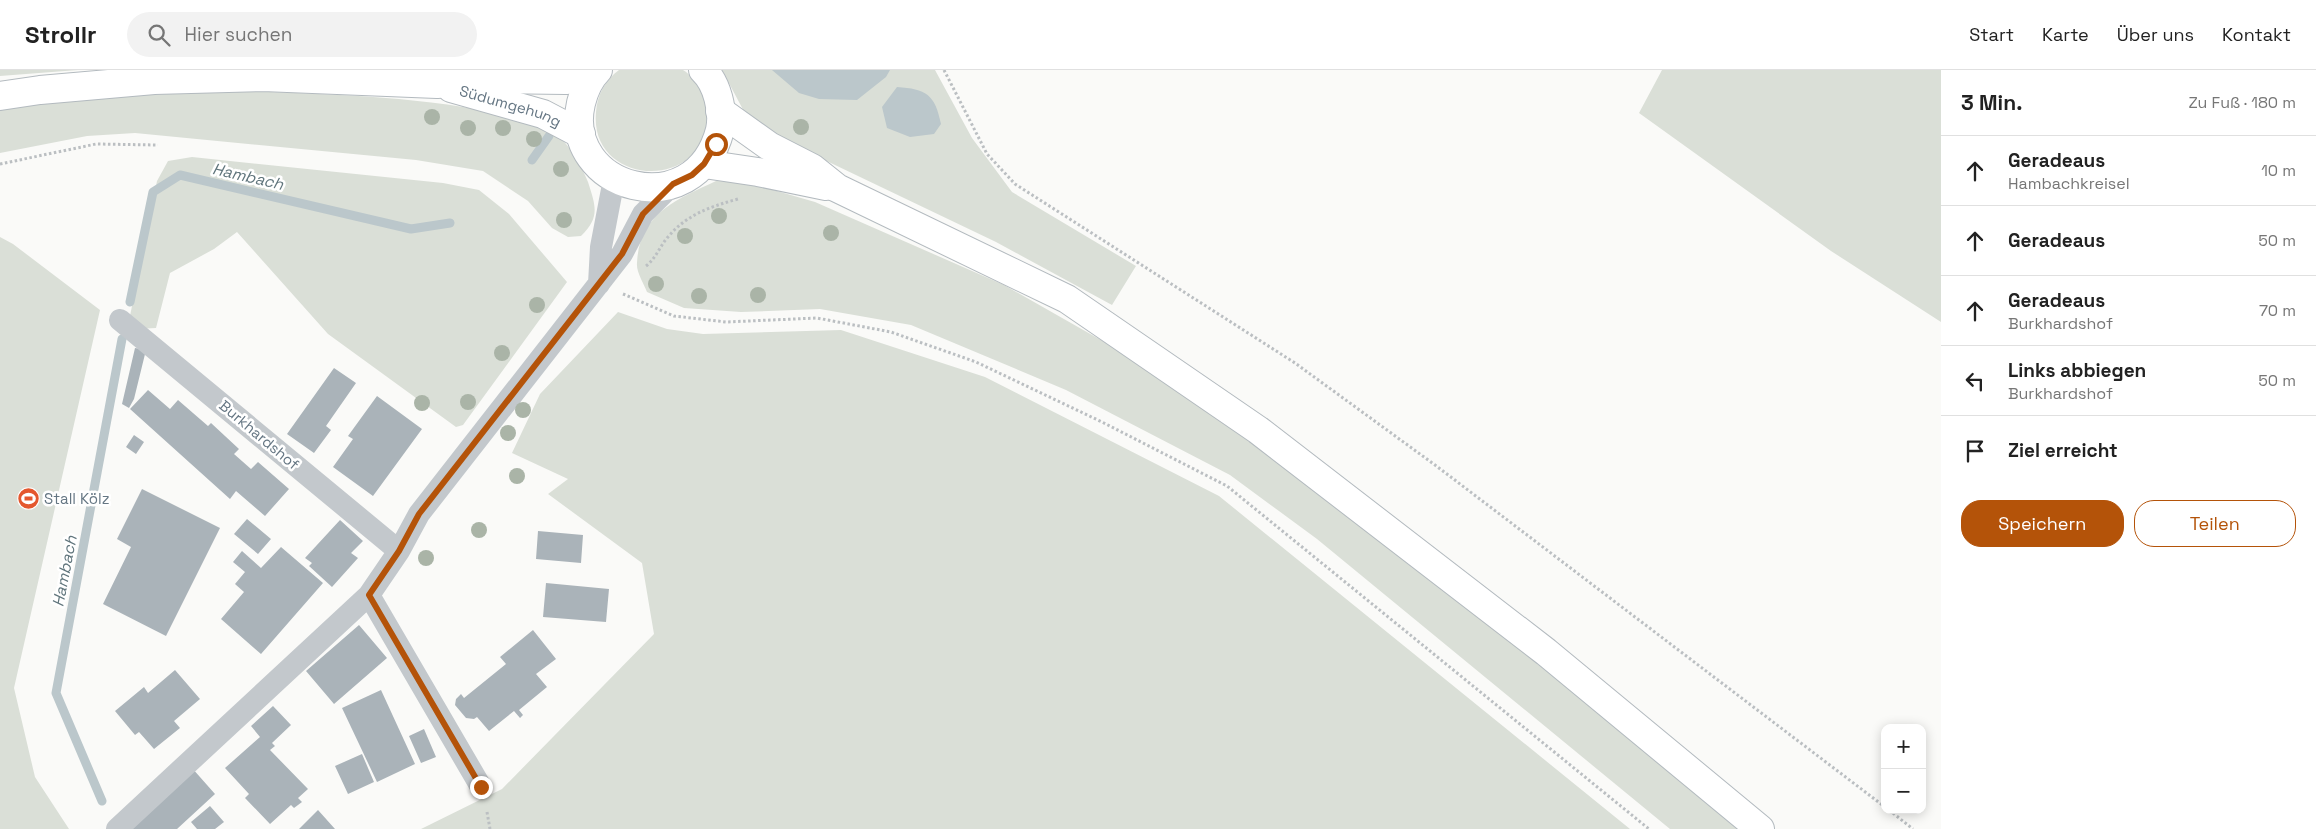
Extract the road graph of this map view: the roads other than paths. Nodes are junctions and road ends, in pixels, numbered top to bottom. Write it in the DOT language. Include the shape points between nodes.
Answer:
graph roads {
  1 [pos="703,70"];
  2 [pos="596,71"];
  3 [pos="437,84"];
  4 [pos="0,96"];
  5 [pos="720,111"];
  6 [pos="581,134"];
  7 [pos="704,164"];
  8 [pos="614,179"];
  9 [pos="673,184"];
  10 [pos="837,188"];
  11 [pos="599,284"];
  12 [pos="120,320"];
  13 [pos="399,551"];
  14 [pos="369,595"];
  15 [pos="481,787"];
  16 [pos="117,829"];
  17 [pos="1760,829"];
  1 -- 5 [label="main road" via="715,89"];
  2 -- 3 [label="main road, Südumgehung" via="566,80 490,79"];
  2 -- 6 [label="main road" via="584,91 579,112"];
  3 -- 4 [label="main road, Südumgehung" via="263,76 154,80"];
  3 -- 6 [label="main road, Südumgehung" via="543,114"];
  5 -- 7 [label="main road" via="721,126 716,144"];
  5 -- 10 [label="main road" via="769,146 812,168"];
  6 -- 8 [label="main road" via="588,152"];
  7 -- 9 [label="main road" via="692,175"];
  7 -- 10 [label="main road"];
  8 -- 9 [label="main road" via="633,186 653,188"];
  8 -- 11 [label="street" via="601,247"];
  9 -- 11 [label="street" via="643,214 622,254"];
  10 -- 17 [label="main road" via="1067,299 1258,430 1546,652"];
  11 -- 13 [label="street" via="419,514"];
  12 -- 13 [label="street, Burkhardshof"];
  13 -- 14 [label="street"];
  14 -- 15 [label="street"];
  14 -- 16 [label="street"];
}
